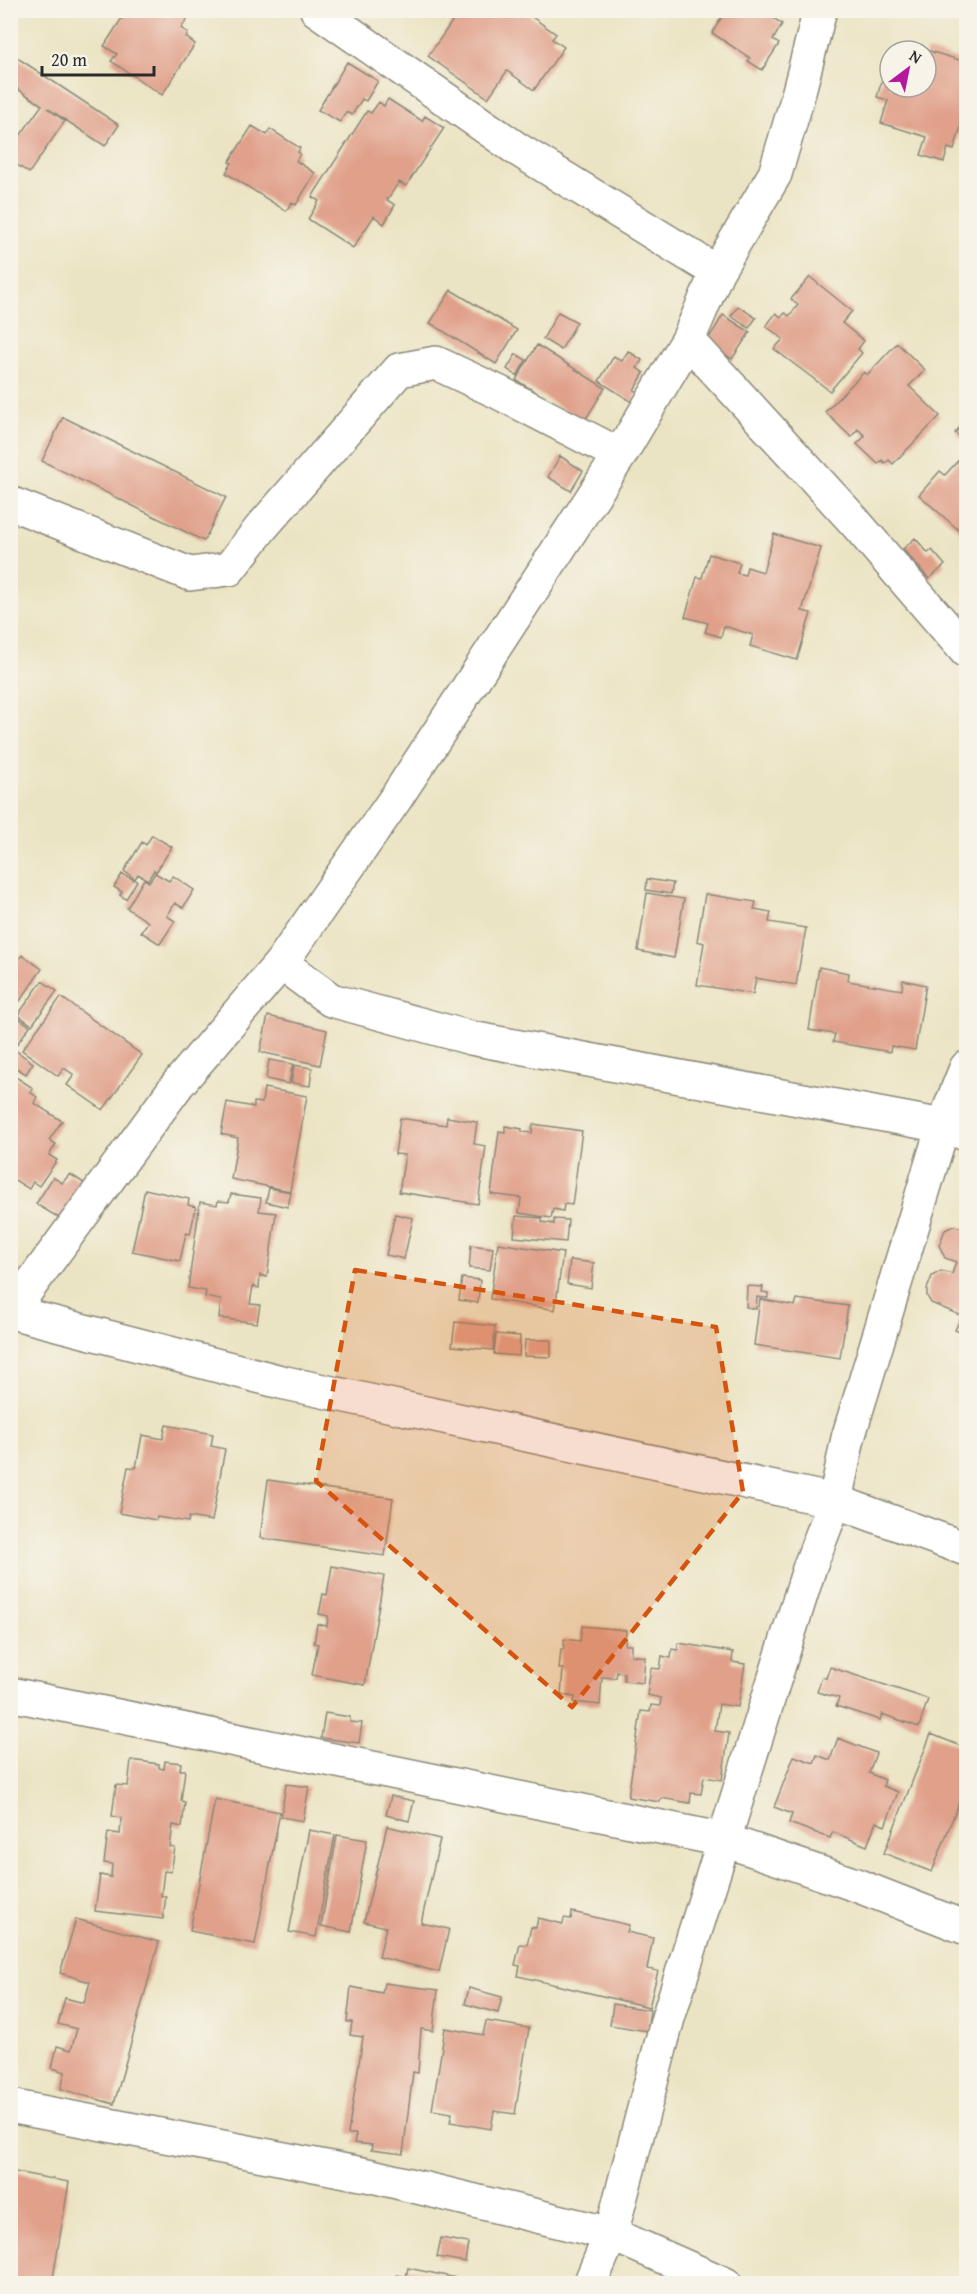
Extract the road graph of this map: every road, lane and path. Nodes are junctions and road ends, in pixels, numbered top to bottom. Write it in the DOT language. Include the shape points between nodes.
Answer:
graph roads {
  1 [pos="317,10"];
  2 [pos="820,10"];
  3 [pos="717,272"];
  4 [pos="688,340"];
  5 [pos="620,455"];
  6 [pos="10,503"];
  7 [pos="966,651"];
  8 [pos="281,963"];
  9 [pos="966,1068"];
  10 [pos="955,1130"];
  11 [pos="11,1312"];
  12 [pos="835,1501"];
  13 [pos="966,1549"];
  14 [pos="10,1694"];
  15 [pos="724,1840"];
  16 [pos="966,1928"];
  17 [pos="10,2106"];
  18 [pos="611,2234"];
  19 [pos="590,2283"];
  20 [pos="725,2283"];
  1 -- 3 [label="street" via="517,149"];
  2 -- 3 [label="street" via="775,174"];
  3 -- 4 [label="street"];
  4 -- 5 [label="street"];
  4 -- 7 [label="street" via="854,520"];
  5 -- 6 [label="street" via="436,363 399,370 229,569 190,574"];
  5 -- 8 [label="street" via="396,798"];
  8 -- 10 [label="street" via="331,1000 471,1038"];
  8 -- 11 [label="street" via="178,1084"];
  9 -- 10 [label="street"];
  10 -- 12 [label="street" via="848,1438"];
  11 -- 12 [label="street" via="281,1382"];
  12 -- 13 [label="street"];
  12 -- 15 [label="street" via="810,1566"];
  14 -- 15 [label="street"];
  15 -- 16 [label="street"];
  15 -- 18 [label="street" via="668,2018"];
  17 -- 18 [label="street" via="372,2176"];
  18 -- 19 [label="street"];
  18 -- 20 [label="street"];
}
